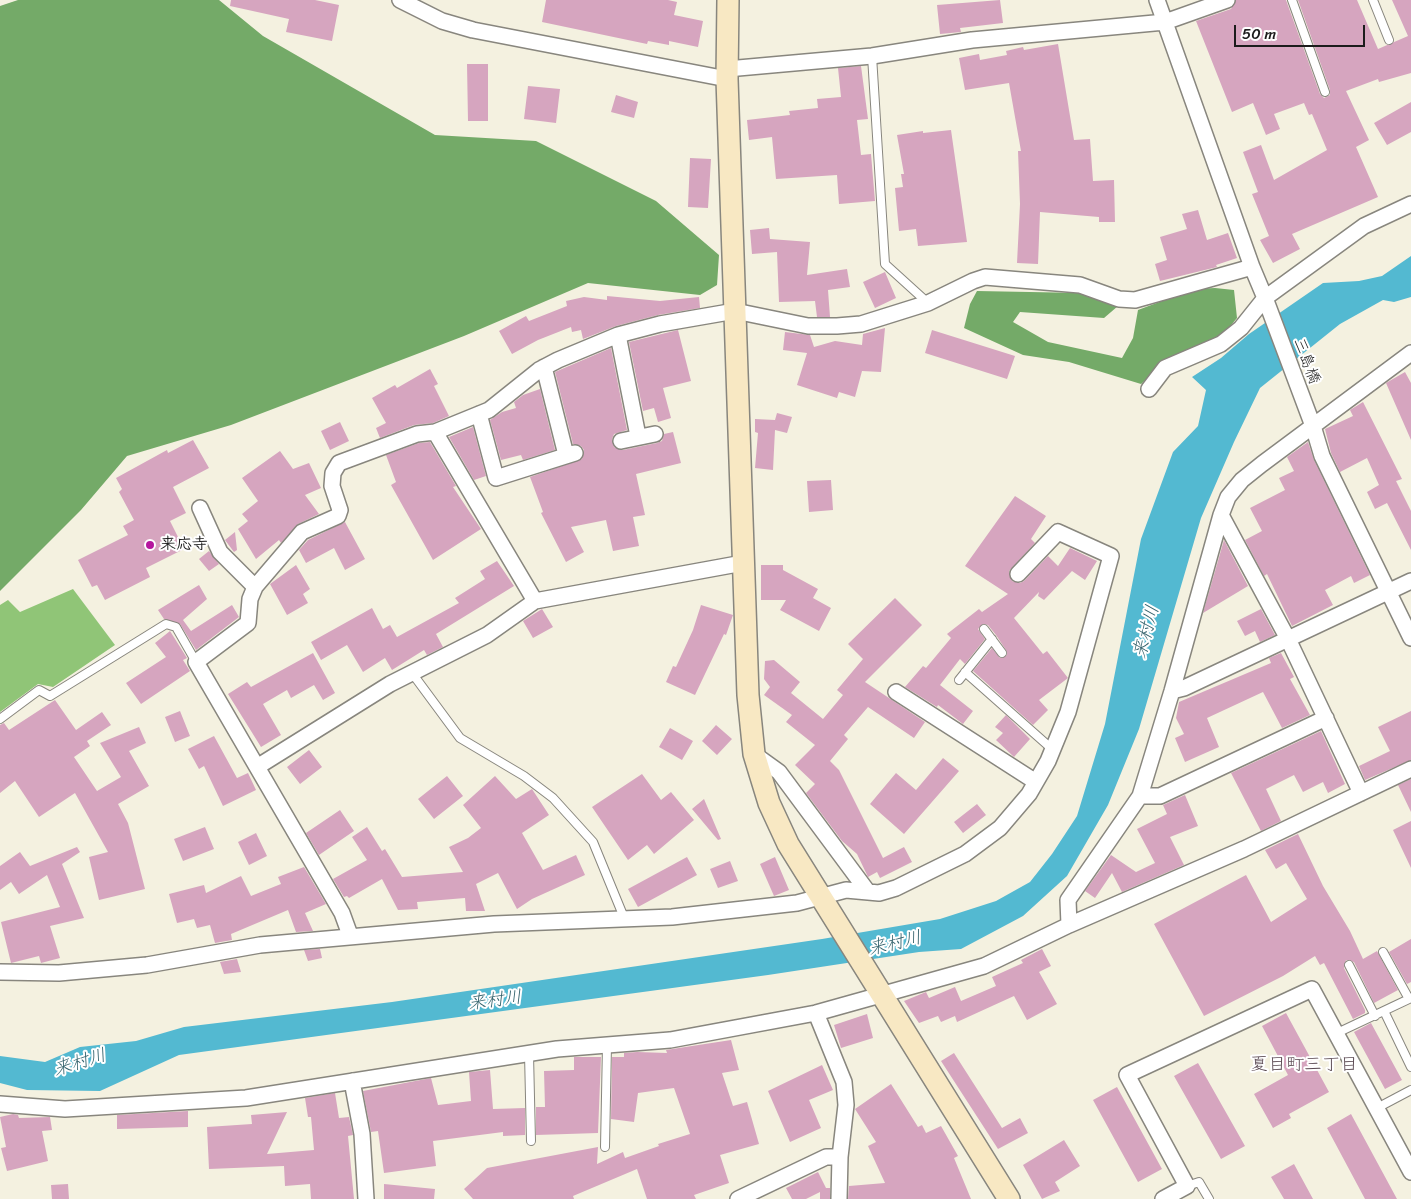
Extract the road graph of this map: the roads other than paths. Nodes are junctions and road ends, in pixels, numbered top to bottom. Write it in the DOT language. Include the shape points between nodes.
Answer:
graph roads {
  1 [pos="400,0"];
  2 [pos="728,0"];
  3 [pos="1157,0"];
  4 [pos="1227,0"];
  5 [pos="1292,0"];
  6 [pos="1373,0"];
  7 [pos="1165,22"];
  8 [pos="1389,40"];
  9 [pos="872,56"];
  10 [pos="727,74"];
  11 [pos="1325,92"];
  12 [pos="1411,204"];
  13 [pos="1252,267"];
  14 [pos="1265,298"];
  15 [pos="928,303"];
  16 [pos="735,311"];
  17 [pos="618,335"];
  18 [pos="1409,360"];
  19 [pos="544,367"];
  20 [pos="1149,389"];
  21 [pos="479,414"];
  22 [pos="1311,421"];
  23 [pos="434,432"];
  24 [pos="655,434"];
  25 [pos="638,436"];
  26 [pos="621,441"];
  27 [pos="200,508"];
  28 [pos="1221,515"];
  29 [pos="743,563"];
  30 [pos="1018,574"];
  31 [pos="1411,581"];
  32 [pos="255,587"];
  33 [pos="1388,592"];
  34 [pos="535,601"];
  35 [pos="984,629"];
  36 [pos="1411,638"];
  37 [pos="992,639"];
  38 [pos="1288,639"];
  39 [pos="1002,654"];
  40 [pos="196,662"];
  41 [pos="965,672"];
  42 [pos="412,673"];
  43 [pos="959,680"];
  44 [pos="896,692"];
  45 [pos="1172,692"];
  46 [pos="1326,718"];
  47 [pos="0,719"];
  48 [pos="1052,750"];
  49 [pos="754,754"];
  50 [pos="257,767"];
  51 [pos="1411,769"];
  52 [pos="1036,782"];
  53 [pos="1361,792"];
  54 [pos="1140,796"];
  55 [pos="868,892"];
  56 [pos="824,902"];
  57 [pos="625,920"];
  58 [pos="1069,925"];
  59 [pos="350,935"];
  60 [pos="1383,952"];
  61 [pos="1349,965"];
  62 [pos="0,972"];
  63 [pos="879,991"];
  64 [pos="1410,999"];
  65 [pos="1384,1011"];
  66 [pos="816,1013"];
  67 [pos="1375,1016"];
  68 [pos="1337,1033"];
  69 [pos="607,1045"];
  70 [pos="529,1054"];
  71 [pos="1411,1067"];
  72 [pos="352,1081"];
  73 [pos="1411,1090"];
  74 [pos="0,1104"];
  75 [pos="1377,1108"];
  76 [pos="531,1141"];
  77 [pos="605,1148"];
  78 [pos="840,1157"];
  79 [pos="1411,1172"];
  80 [pos="1187,1186"];
  81 [pos="366,1199"];
  82 [pos="738,1199"];
  83 [pos="839,1199"];
  84 [pos="1009,1199"];
  85 [pos="1163,1199"];
  86 [pos="1209,1199"];
  1 -- 10 [label="street" via="442,21 473,30"];
  2 -- 10 [label="street"];
  3 -- 7 [label="street, 三島橋"];
  4 -- 7 [label="street"];
  5 -- 11 [label="lane"];
  6 -- 8 [label="lane"];
  7 -- 9 [label="street" via="972,40"];
  7 -- 13 [label="street, 三島橋"];
  9 -- 10 [label="street"];
  9 -- 15 [label="lane" via="885,264"];
  10 -- 16 [label="street"];
  12 -- 14 [label="street" via="1364,226"];
  13 -- 14 [label="street, 三島橋"];
  13 -- 15 [label="street" via="1135,300 1119,299 1080,285 985,277"];
  14 -- 20 [label="street" via="1241,328 1221,344 1164,368"];
  14 -- 22 [label="street, 三島橋"];
  15 -- 16 [label="street" via="861,324 837,326 808,326"];
  16 -- 17 [label="street" via="678,320"];
  16 -- 29 [label="street"];
  17 -- 19 [label="street"];
  17 -- 25 [label="street"];
  18 -- 22 [label="street"];
  19 -- 21 [label="street" via="489,410"];
  19 -- 21 [label="street" via="570,454 496,478"];
  21 -- 23 [label="street"];
  22 -- 28 [label="street" via="1242,480 1228,497"];
  22 -- 33 [label="street, 三島橋" via="1322,456"];
  23 -- 32 [label="street" via="417,434 339,463 332,473 332,486 340,510 338,516 302,532"];
  23 -- 34 [label="street"];
  24 -- 25 [label="street"];
  25 -- 26 [label="street"];
  27 -- 32 [label="street" via="220,552"];
  28 -- 38 [label="street"];
  28 -- 45 [label="street"];
  29 -- 34 [label="street"];
  29 -- 49 [label="street" via="748,695"];
  30 -- 48 [label="street" via="1058,532 1111,556 1068,712"];
  31 -- 33 [label="street"];
  32 -- 40 [label="street" via="250,599 248,623"];
  33 -- 36 [label="street, 三島橋"];
  33 -- 38 [label="street"];
  34 -- 42 [label="street" via="487,635"];
  35 -- 37 [label="lane"];
  37 -- 39 [label="lane"];
  37 -- 41 [label="lane"];
  38 -- 45 [label="street"];
  38 -- 46 [label="street"];
  40 -- 47 [label="lane" via="176,627 166,624 50,696 39,690"];
  40 -- 50 [label="street"];
  41 -- 43 [label="lane"];
  41 -- 48 [label="lane"];
  42 -- 50 [label="street"];
  42 -- 57 [label="lane" via="460,738 524,776 553,798 593,842"];
  44 -- 52 [label="street"];
  45 -- 54 [label="street"];
  46 -- 53 [label="street"];
  46 -- 54 [label="street" via="1160,796"];
  48 -- 52 [label="street"];
  49 -- 55 [label="street" via="779,772"];
  49 -- 56 [label="street" via="769,803 788,844"];
  50 -- 59 [label="street" via="342,913"];
  51 -- 53 [label="street"];
  52 -- 55 [label="street" via="1000,828 965,854 896,888 879,893"];
  53 -- 58 [label="street" via="1240,851"];
  54 -- 58 [label="street" via="1068,900"];
  55 -- 56 [label="street" via="846,890"];
  56 -- 57 [label="street"];
  56 -- 63 [label="street"];
  57 -- 59 [label="street" via="494,924"];
  58 -- 63 [label="street" via="984,966"];
  59 -- 62 [label="street" via="260,945 147,965 59,973"];
  60 -- 64 [label="lane"];
  61 -- 67 [label="lane"];
  63 -- 66 [label="street"];
  63 -- 84 [label="street"];
  64 -- 65 [label="lane"];
  65 -- 67 [label="lane"];
  65 -- 71 [label="lane"];
  66 -- 69 [label="street" via="670,1040"];
  66 -- 78 [label="street" via="844,1082 846,1105"];
  67 -- 68 [label="lane"];
  68 -- 75 [label="street"];
  68 -- 80 [label="street" via="1312,989 1127,1076"];
  69 -- 70 [label="street"];
  69 -- 77 [label="lane"];
  70 -- 72 [label="street"];
  70 -- 76 [label="lane"];
  72 -- 74 [label="street" via="246,1098 64,1109"];
  72 -- 81 [label="street" via="362,1134"];
  73 -- 75 [label="lane"];
  75 -- 79 [label="street"];
  78 -- 82 [label="street" via="826,1158"];
  78 -- 83 [label="street"];
  80 -- 85 [label="street"];
  80 -- 86 [label="lane" via="1200,1182"];
}
